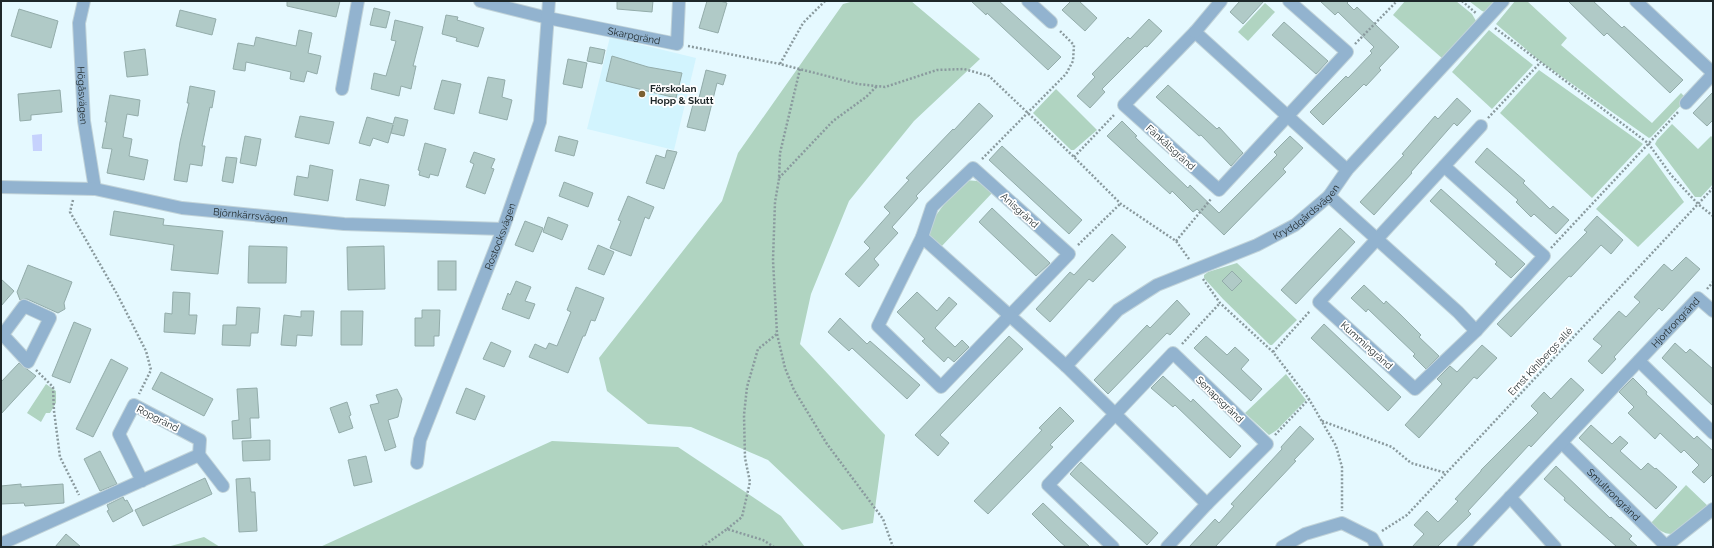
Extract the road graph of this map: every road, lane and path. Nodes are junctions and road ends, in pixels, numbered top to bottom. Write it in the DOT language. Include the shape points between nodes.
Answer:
graph roads {
  1 [pos="84,1"];
  2 [pos="358,1"];
  3 [pos="480,1"];
  4 [pos="549,1"];
  5 [pos="679,1"];
  6 [pos="825,1"];
  7 [pos="1028,1"];
  8 [pos="1222,1"];
  9 [pos="1289,1"];
  10 [pos="1397,1"];
  11 [pos="1462,1"];
  12 [pos="1502,1"];
  13 [pos="1636,1"];
  14 [pos="548,18"];
  15 [pos="1485,21"];
  16 [pos="1051,22"];
  17 [pos="1195,32"];
  18 [pos="677,44"];
  19 [pos="1347,52"];
  20 [pos="1540,63"];
  21 [pos="780,64"];
  22 [pos="800,69"];
  23 [pos="1713,73"];
  24 [pos="877,86"];
  25 [pos="342,89"];
  26 [pos="1686,103"];
  27 [pos="1124,105"];
  28 [pos="1026,113"];
  29 [pos="1288,116"];
  30 [pos="1481,126"];
  31 [pos="1648,143"];
  32 [pos="1074,157"];
  33 [pos="1444,166"];
  34 [pos="973,168"];
  35 [pos="1347,170"];
  36 [pos="779,179"];
  37 [pos="1,187"];
  38 [pos="75,188"];
  39 [pos="1713,188"];
  40 [pos="95,189"];
  41 [pos="1219,190"];
  42 [pos="1329,196"];
  43 [pos="1120,204"];
  44 [pos="1698,204"];
  45 [pos="1713,216"];
  46 [pos="503,230"];
  47 [pos="922,237"];
  48 [pos="1376,239"];
  49 [pos="1176,241"];
  50 [pos="1069,254"];
  51 [pos="1544,256"];
  52 [pos="1196,269"];
  53 [pos="1319,302"];
  54 [pos="1220,303"];
  55 [pos="1713,311"];
  56 [pos="1010,315"];
  57 [pos="1476,331"];
  58 [pos="777,334"];
  59 [pos="2,336"];
  60 [pos="1272,352"];
  61 [pos="1173,353"];
  62 [pos="1639,361"];
  63 [pos="28,362"];
  64 [pos="1066,366"];
  65 [pos="1309,399"];
  66 [pos="134,405"];
  67 [pos="1115,414"];
  68 [pos="1322,421"];
  69 [pos="1713,433"];
  70 [pos="1562,442"];
  71 [pos="1267,444"];
  72 [pos="199,455"];
  73 [pos="417,463"];
  74 [pos="1446,473"];
  75 [pos="142,481"];
  76 [pos="224,486"];
  77 [pos="1510,497"];
  78 [pos="1207,504"];
  79 [pos="85,506"];
  80 [pos="1713,509"];
  81 [pos="1342,523"];
  82 [pos="727,529"];
  83 [pos="4,542"];
  84 [pos="1374,543"];
  85 [pos="1666,546"];
  86 [pos="702,547"];
  87 [pos="774,547"];
  88 [pos="893,547"];
  89 [pos="1114,547"];
  90 [pos="1167,547"];
  91 [pos="1282,547"];
  92 [pos="1463,547"];
  93 [pos="1555,547"];
  1 -- 40 [label="street, Högåsvägen" via="79,23 84,121"];
  2 -- 25 [label="street"];
  3 -- 14 [label="street, Skarpgränd"];
  4 -- 14 [label="street, Rostocksvägen"];
  5 -- 18 [label="street"];
  6 -- 21 [label="path" via="802,23"];
  7 -- 16 [label="street"];
  8 -- 17 [label="street"];
  9 -- 19 [label="street"];
  10 -- 19 [label="path"];
  11 -- 15 [label="path"];
  12 -- 15 [label="street, Kryddgårdsvägen"];
  13 -- 23 [label="street"];
  14 -- 18 [label="street, Skarpgränd"];
  14 -- 46 [label="street, Rostocksvägen" via="540,122"];
  15 -- 20 [label="path"];
  15 -- 35 [label="street, Kryddgårdsvägen"];
  16 -- 28 [label="path" via="1074,45 1073,61 1066,74"];
  17 -- 27 [label="street"];
  17 -- 29 [label="street"];
  18 -- 21 [label="path"];
  19 -- 29 [label="street"];
  20 -- 30 [label="path"];
  20 -- 31 [label="path"];
  21 -- 22 [label="path"];
  22 -- 24 [label="path" via="858,84"];
  22 -- 36 [label="path" via="780,153"];
  23 -- 26 [label="street"];
  24 -- 28 [label="path" via="885,87 937,70 964,69 989,76"];
  24 -- 36 [label="path" via="833,121"];
  26 -- 31 [label="path"];
  27 -- 32 [label="path"];
  27 -- 41 [label="street, Fänkålsgränd"];
  28 -- 32 [label="path"];
  28 -- 34 [label="path"];
  29 -- 35 [label="street"];
  29 -- 41 [label="street"];
  30 -- 33 [label="street"];
  31 -- 44 [label="path" via="1671,175"];
  31 -- 51 [label="path"];
  32 -- 43 [label="path"];
  33 -- 48 [label="street"];
  33 -- 51 [label="street"];
  34 -- 47 [label="street" via="932,206"];
  34 -- 50 [label="street, Anisgränd"];
  35 -- 42 [label="street, Kryddgårdsvägen"];
  36 -- 58 [label="path" via="775,202 773,260"];
  37 -- 38 [label="street, Björnkärrsvägen"];
  38 -- 40 [label="street, Björnkärrsvägen"];
  38 -- 66 [label="path" via="70,212 146,351 151,370"];
  39 -- 44 [label="path, Ernst Kihlbergs allé"];
  40 -- 46 [label="street, Björnkärrsvägen" via="182,208 344,224"];
  41 -- 49 [label="path"];
  42 -- 48 [label="street"];
  42 -- 52 [label="street, Kryddgårdsvägen" via="1295,225 1258,245"];
  43 -- 49 [label="path"];
  43 -- 50 [label="path"];
  44 -- 45 [label="path"];
  44 -- 74 [label="path, Ernst Kihlbergs allé"];
  46 -- 73 [label="street, Rostocksvägen" via="420,440"];
  47 -- 56 [label="street"];
  47 -- 56 [label="street" via="878,326 941,387"];
  48 -- 53 [label="street"];
  48 -- 57 [label="street"];
  49 -- 52 [label="path"];
  50 -- 56 [label="street"];
  51 -- 57 [label="street, Kummingränd"];
  52 -- 54 [label="path"];
  52 -- 64 [label="street, Kryddgårdsvägen" via="1157,285 1118,310"];
  53 -- 57 [label="street, Kummingränd" via="1415,389"];
  53 -- 60 [label="path"];
  54 -- 60 [label="path"];
  54 -- 61 [label="path"];
  55 -- 62 [label="street, Hjortrongränd" via="1698,298"];
  56 -- 64 [label="street"];
  58 -- 82 [label="path" via="758,349 746,387 745,458 750,482 742,516"];
  58 -- 88 [label="path" via="785,368 794,390 839,462 883,519"];
  59 -- 63 [label="street"];
  59 -- 63 [label="street" via="24,306 50,318"];
  60 -- 65 [label="path"];
  61 -- 67 [label="street"];
  61 -- 71 [label="street, Senapsgränd"];
  62 -- 69 [label="street"];
  62 -- 70 [label="street, Hjortrongränd"];
  63 -- 79 [label="path" via="53,387 60,457"];
  64 -- 67 [label="street"];
  65 -- 68 [label="path"];
  65 -- 71 [label="path"];
  66 -- 72 [label="street, Ropgränd" via="200,440"];
  66 -- 75 [label="street, Ropgränd" via="119,434"];
  67 -- 78 [label="street"];
  67 -- 89 [label="street" via="1048,485"];
  68 -- 74 [label="path" via="1392,447 1412,463"];
  68 -- 81 [label="path" via="1336,446 1342,467"];
  70 -- 77 [label="street"];
  70 -- 85 [label="street, Smultrongränd"];
  71 -- 78 [label="street"];
  72 -- 75 [label="street"];
  72 -- 76 [label="street, Ropgränd"];
  74 -- 84 [label="path, Ernst Kihlbergs allé" via="1407,516"];
  75 -- 79 [label="street"];
  77 -- 92 [label="street"];
  77 -- 93 [label="street"];
  78 -- 90 [label="street"];
  79 -- 83 [label="street"];
  80 -- 85 [label="street, Smultrongränd"];
  81 -- 84 [label="street"];
  81 -- 91 [label="street" via="1305,534"];
  82 -- 86 [label="path"];
  82 -- 87 [label="path" via="763,540"];
}
